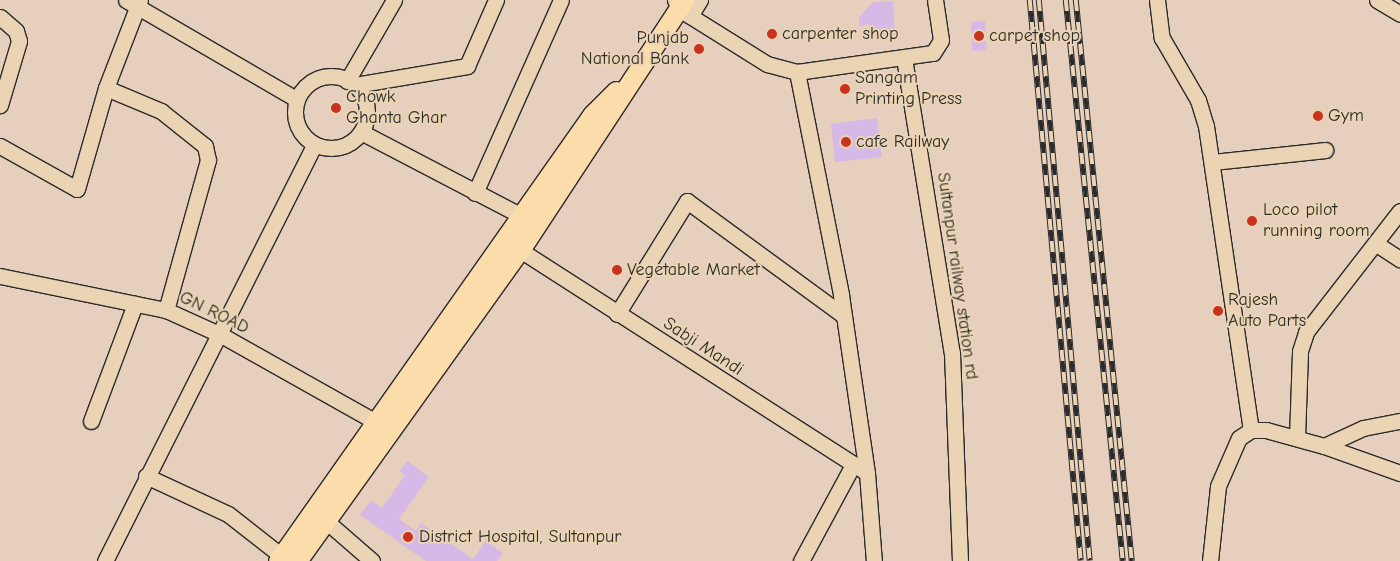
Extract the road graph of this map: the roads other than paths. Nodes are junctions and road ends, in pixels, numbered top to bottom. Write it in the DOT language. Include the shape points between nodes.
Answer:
graph roads {
  1 [pos="394,0"];
  2 [pos="496,0"];
  3 [pos="561,0"];
  4 [pos="700,0"];
  5 [pos="935,0"];
  6 [pos="1157,0"];
  7 [pos="1377,0"];
  8 [pos="135,2"];
  9 [pos="682,5"];
  10 [pos="1400,14"];
  11 [pos="0,17"];
  12 [pos="904,58"];
  13 [pos="797,72"];
  14 [pos="351,83"];
  15 [pos="106,88"];
  16 [pos="296,99"];
  17 [pos="0,105"];
  18 [pos="361,132"];
  19 [pos="314,145"];
  20 [pos="0,146"];
  21 [pos="1325,150"];
  22 [pos="1213,162"];
  23 [pos="475,193"];
  24 [pos="1400,211"];
  25 [pos="529,220"];
  26 [pos="1375,243"];
  27 [pos="520,250"];
  28 [pos="1400,259"];
  29 [pos="0,276"];
  30 [pos="135,304"];
  31 [pos="166,310"];
  32 [pos="617,314"];
  33 [pos="843,316"];
  34 [pos="221,335"];
  35 [pos="91,421"];
  36 [pos="1400,421"];
  37 [pos="385,427"];
  38 [pos="1251,430"];
  39 [pos="1297,438"];
  40 [pos="1324,446"];
  41 [pos="853,465"];
  42 [pos="867,473"];
  43 [pos="1400,473"];
  44 [pos="146,476"];
  45 [pos="326,521"];
  46 [pos="286,560"];
  47 [pos="105,561"];
  48 [pos="372,561"];
  49 [pos="800,561"];
  50 [pos="874,561"];
  51 [pos="960,561"];
  52 [pos="1210,561"];
  1 -- 14 [label="street"];
  2 -- 14 [label="street" via="467,66"];
  3 -- 23 [label="street"];
  4 -- 9 [label="street"];
  5 -- 12 [label="street" via="941,40 933,53"];
  6 -- 22 [label="street" via="1162,38 1198,100"];
  7 -- 10 [label="street"];
  8 -- 15 [label="street"];
  8 -- 16 [label="street"];
  9 -- 13 [label="street" via="767,64"];
  9 -- 25 [label="main road"];
  11 -- 17 [label="street" via="16,31 19,41"];
  12 -- 13 [label="street"];
  12 -- 51 [label="street, Sultanpur railway station rd" via="952,353"];
  13 -- 33 [label="street"];
  14 -- 16 [label="street" via="322,77 307,85"];
  14 -- 18 [label="street" via="365,99 367,116"];
  15 -- 20 [label="street" via="77,189"];
  15 -- 31 [label="street" via="161,111 205,146 208,160"];
  16 -- 19 [label="street" via="297,125"];
  18 -- 19 [label="street" via="348,144 331,149"];
  18 -- 23 [label="street"];
  19 -- 34 [label="street"];
  21 -- 22 [label="street"];
  22 -- 38 [label="street"];
  23 -- 25 [label="street"];
  24 -- 26 [label="street"];
  25 -- 27 [label="main road"];
  25 -- 37 [label="main road"];
  26 -- 28 [label="street"];
  26 -- 39 [label="street" via="1306,332 1300,352"];
  27 -- 32 [label="street, Sabji Mandi"];
  27 -- 37 [label="main road"];
  29 -- 30 [label="street, GN ROAD"];
  30 -- 31 [label="street, GN ROAD"];
  30 -- 35 [label="street"];
  31 -- 34 [label="street, GN ROAD"];
  32 -- 33 [label="street" via="687,201"];
  32 -- 41 [label="street, Sabji Mandi"];
  33 -- 42 [label="street"];
  34 -- 37 [label="street, GN ROAD"];
  34 -- 44 [label="street"];
  36 -- 40 [label="street" via="1363,428"];
  37 -- 45 [label="main road"];
  37 -- 46 [label="main road"];
  38 -- 39 [label="street"];
  38 -- 52 [label="street" via="1239,438 1218,486"];
  39 -- 40 [label="street"];
  40 -- 43 [label="street"];
  41 -- 42 [label="street, Sabji Mandi"];
  41 -- 49 [label="street"];
  42 -- 50 [label="street"];
  44 -- 46 [label="street" via="228,514"];
  44 -- 47 [label="street"];
  45 -- 46 [label="main road"];
  45 -- 48 [label="street"];
}
